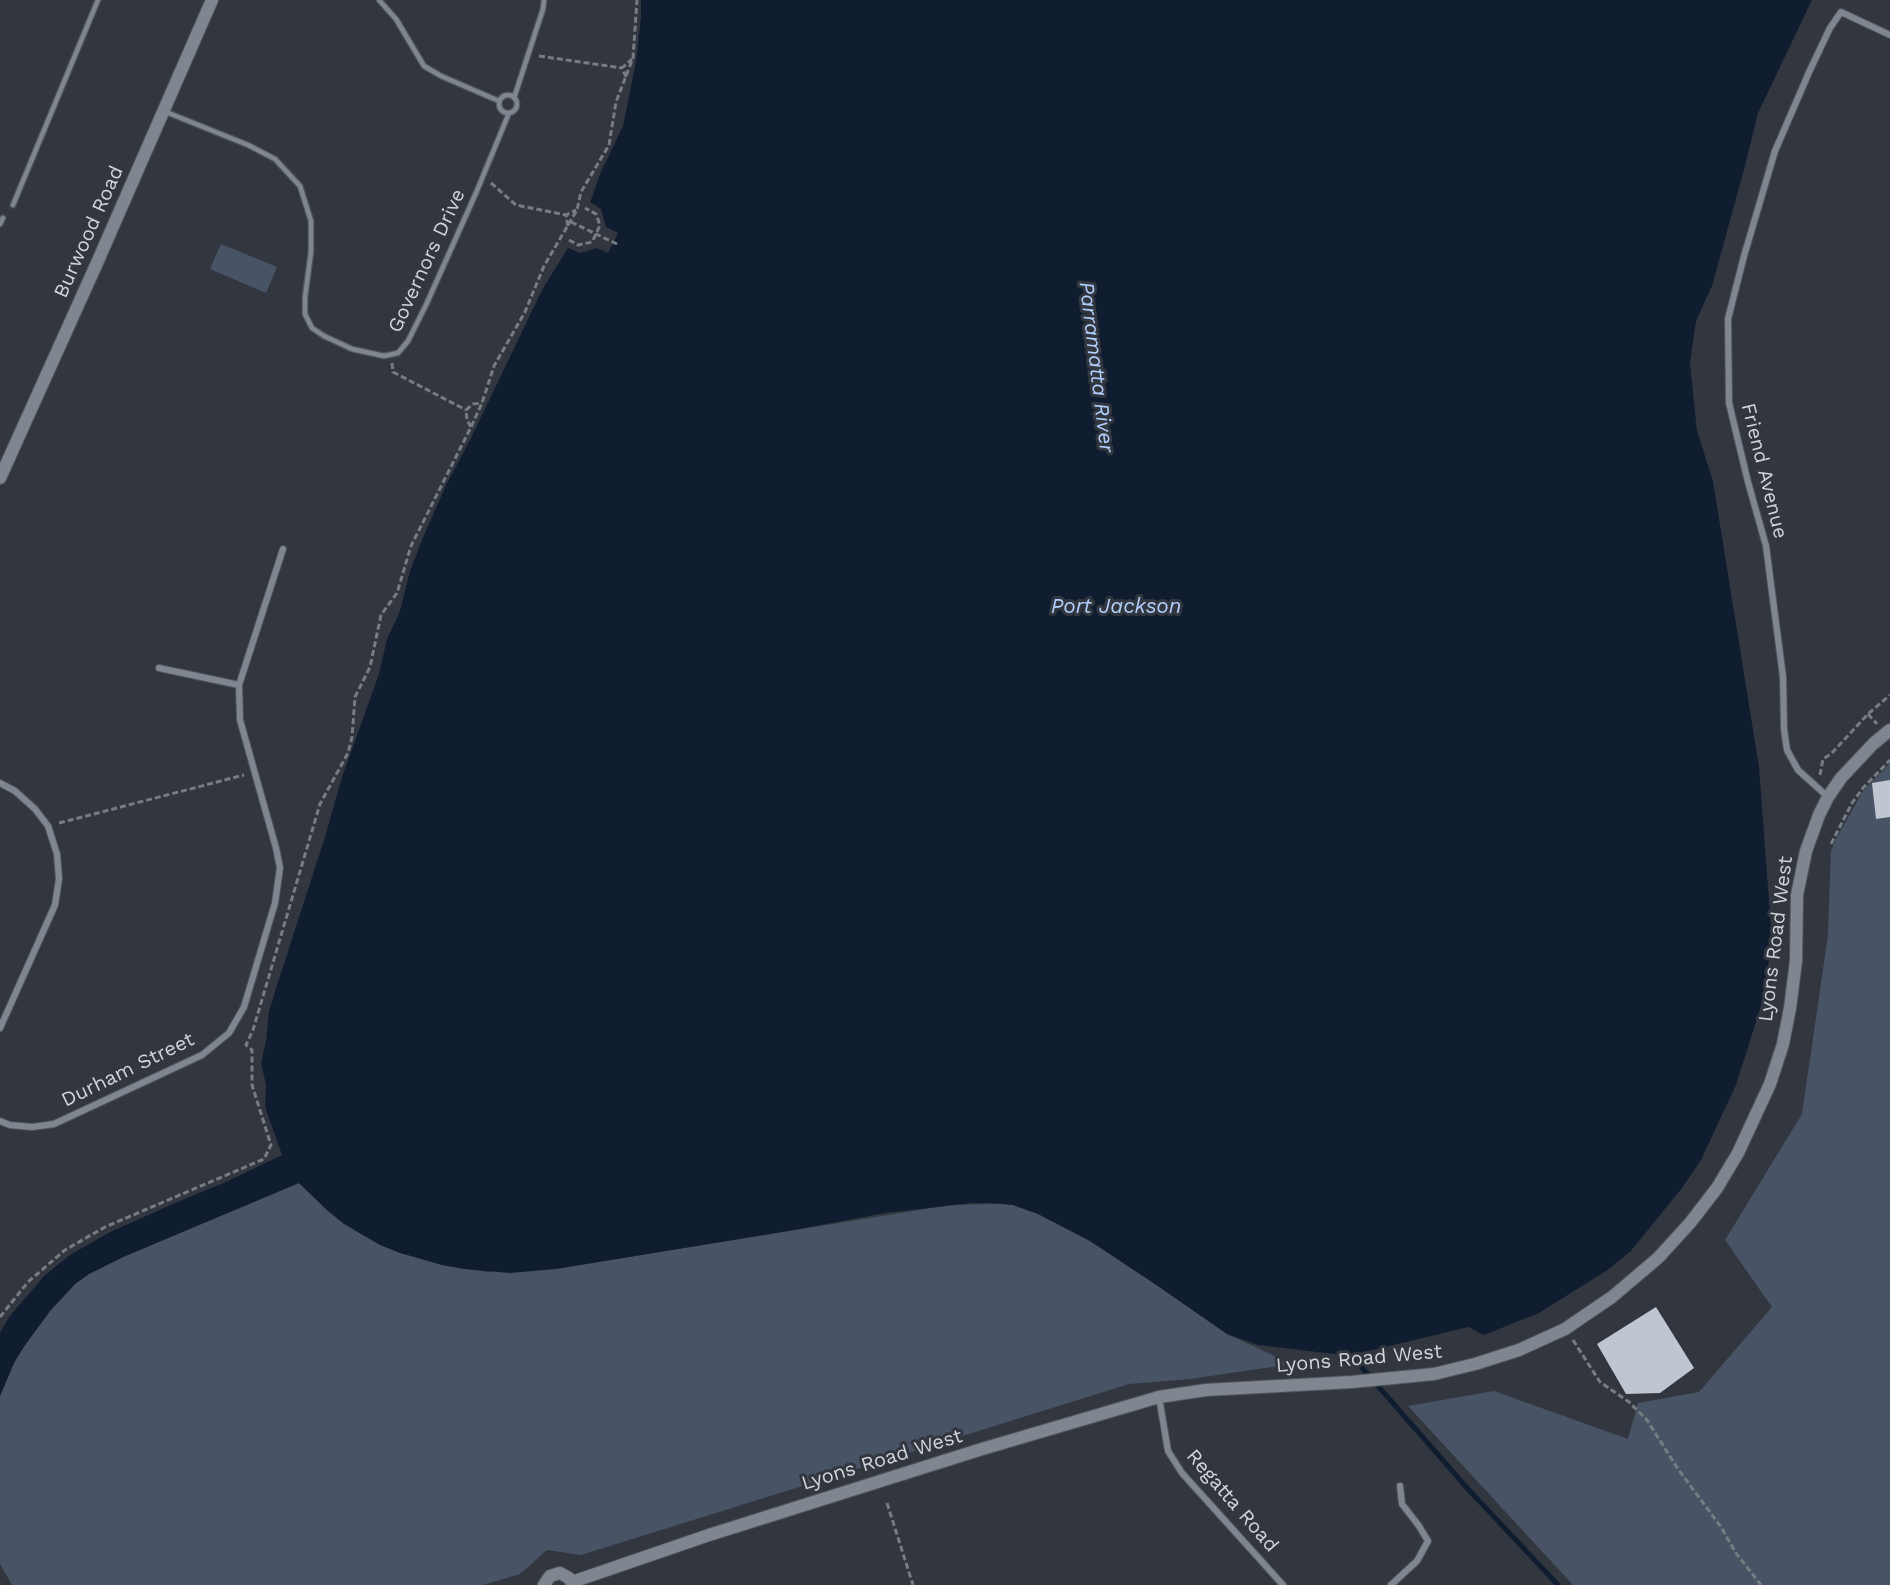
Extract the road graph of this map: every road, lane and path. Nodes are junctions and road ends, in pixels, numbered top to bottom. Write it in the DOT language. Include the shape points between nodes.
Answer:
graph roads {
  1 [pos="98,0"];
  2 [pos="212,0"];
  3 [pos="379,0"];
  4 [pos="544,0"];
  5 [pos="637,0"];
  6 [pos="1890,35"];
  7 [pos="528,54"];
  8 [pos="633,58"];
  9 [pos="622,68"];
  10 [pos="626,79"];
  11 [pos="514,98"];
  12 [pos="499,101"];
  13 [pos="163,111"];
  14 [pos="508,113"];
  15 [pos="482,177"];
  16 [pos="13,205"];
  17 [pos="585,208"];
  18 [pos="577,210"];
  19 [pos="566,215"];
  20 [pos="3,218"];
  21 [pos="571,222"];
  22 [pos="0,224"];
  23 [pos="568,226"];
  24 [pos="596,234"];
  25 [pos="569,240"];
  26 [pos="617,244"];
  27 [pos="390,356"];
  28 [pos="482,403"];
  29 [pos="466,410"];
  30 [pos="471,427"];
  31 [pos="0,478"];
  32 [pos="284,549"];
  33 [pos="159,668"];
  34 [pos="239,685"];
  35 [pos="1890,695"];
  36 [pos="1890,729"];
  37 [pos="1890,760"];
  38 [pos="255,772"];
  39 [pos="0,783"];
  40 [pos="1815,787"];
  41 [pos="1828,797"];
  42 [pos="48,826"];
  43 [pos="1831,844"];
  44 [pos="0,1028"];
  45 [pos="0,1121"];
  46 [pos="0,1317"];
  47 [pos="1565,1329"];
  48 [pos="1159,1397"];
  49 [pos="1400,1486"];
  50 [pos="887,1503"];
  51 [pos="572,1583"];
  52 [pos="544,1585"];
  53 [pos="913,1585"];
  54 [pos="1283,1585"];
  55 [pos="1391,1585"];
  56 [pos="1761,1585"];
  1 -- 16 [label="lane"];
  2 -- 13 [label="main road, Burwood Road"];
  3 -- 12 [label="lane" via="396,19 424,66"];
  4 -- 7 [label="lane"];
  5 -- 8 [label="path"];
  6 -- 40 [label="street, Friend Avenue" via="1841,12 1830,28 1775,151 1728,319 1729,403 1766,546 1783,677 1787,750 1798,770"];
  7 -- 9 [label="path"];
  7 -- 11 [label="lane"];
  8 -- 9 [label="path"];
  8 -- 10 [label="path"];
  9 -- 10 [label="path"];
  10 -- 18 [label="path" via="616,102 609,145 581,192"];
  11 -- 12 [label="lane" via="506,96"];
  11 -- 14 [label="lane" via="517,106"];
  12 -- 14 [label="lane" via="501,110"];
  13 -- 27 [label="lane, Governors Drive" via="248,145 275,159 288,172 300,186 311,221 305,314 312,327 352,349"];
  13 -- 31 [label="main road, Burwood Road"];
  14 -- 15 [label="lane, Governors Drive"];
  15 -- 19 [label="path" via="516,205"];
  15 -- 27 [label="lane, Governors Drive" via="408,341"];
  17 -- 24 [label="path" via="596,214 600,225"];
  18 -- 19 [label="path"];
  18 -- 21 [label="path"];
  19 -- 23 [label="path"];
  20 -- 22 [label="lane"];
  21 -- 23 [label="path"];
  21 -- 24 [label="path"];
  23 -- 28 [label="path" via="494,366"];
  24 -- 25 [label="path" via="591,242 578,244"];
  24 -- 26 [label="path"];
  27 -- 29 [label="path" via="393,372"];
  28 -- 29 [label="path"];
  28 -- 30 [label="path"];
  29 -- 30 [label="path"];
  30 -- 46 [label="path" via="411,546 397,593 381,615 370,667 355,697 348,753 320,804 246,1045 252,1050 252,1085 271,1145 264,1159 105,1227 65,1250 28,1282"];
  32 -- 34 [label="street, Durham Street"];
  33 -- 34 [label="street"];
  34 -- 38 [label="street, Durham Street" via="240,720"];
  35 -- 40 [label="path" via="1824,759"];
  36 -- 41 [label="main road, Lyons Road West" via="1854,763"];
  37 -- 43 [label="path" via="1852,803"];
  38 -- 42 [label="path"];
  38 -- 45 [label="street, Durham Street" via="280,867 275,903 247,996 229,1033 201,1055 54,1124 32,1127"];
  39 -- 42 [label="street" via="15,791"];
  40 -- 41 [label="street, Friend Avenue"];
  41 -- 47 [label="main road, Lyons Road West" via="1802,867 1797,895 1796,961 1783,1044 1749,1132 1717,1188 1658,1258 1612,1297"];
  42 -- 44 [label="street" via="57,854 55,905"];
  47 -- 48 [label="main road, Lyons Road West" via="1518,1350 1434,1374 1206,1390"];
  47 -- 56 [label="path" via="1600,1382 1647,1420"];
  48 -- 51 [label="main road, Lyons Road West" via="741,1525"];
  48 -- 54 [label="street, Regatta Road" via="1168,1451 1182,1473"];
  49 -- 55 [label="street" via="1402,1504 1428,1541 1417,1561"];
  50 -- 53 [label="path"];
  51 -- 52 [label="main road" via="565,1575 555,1574"];
}
